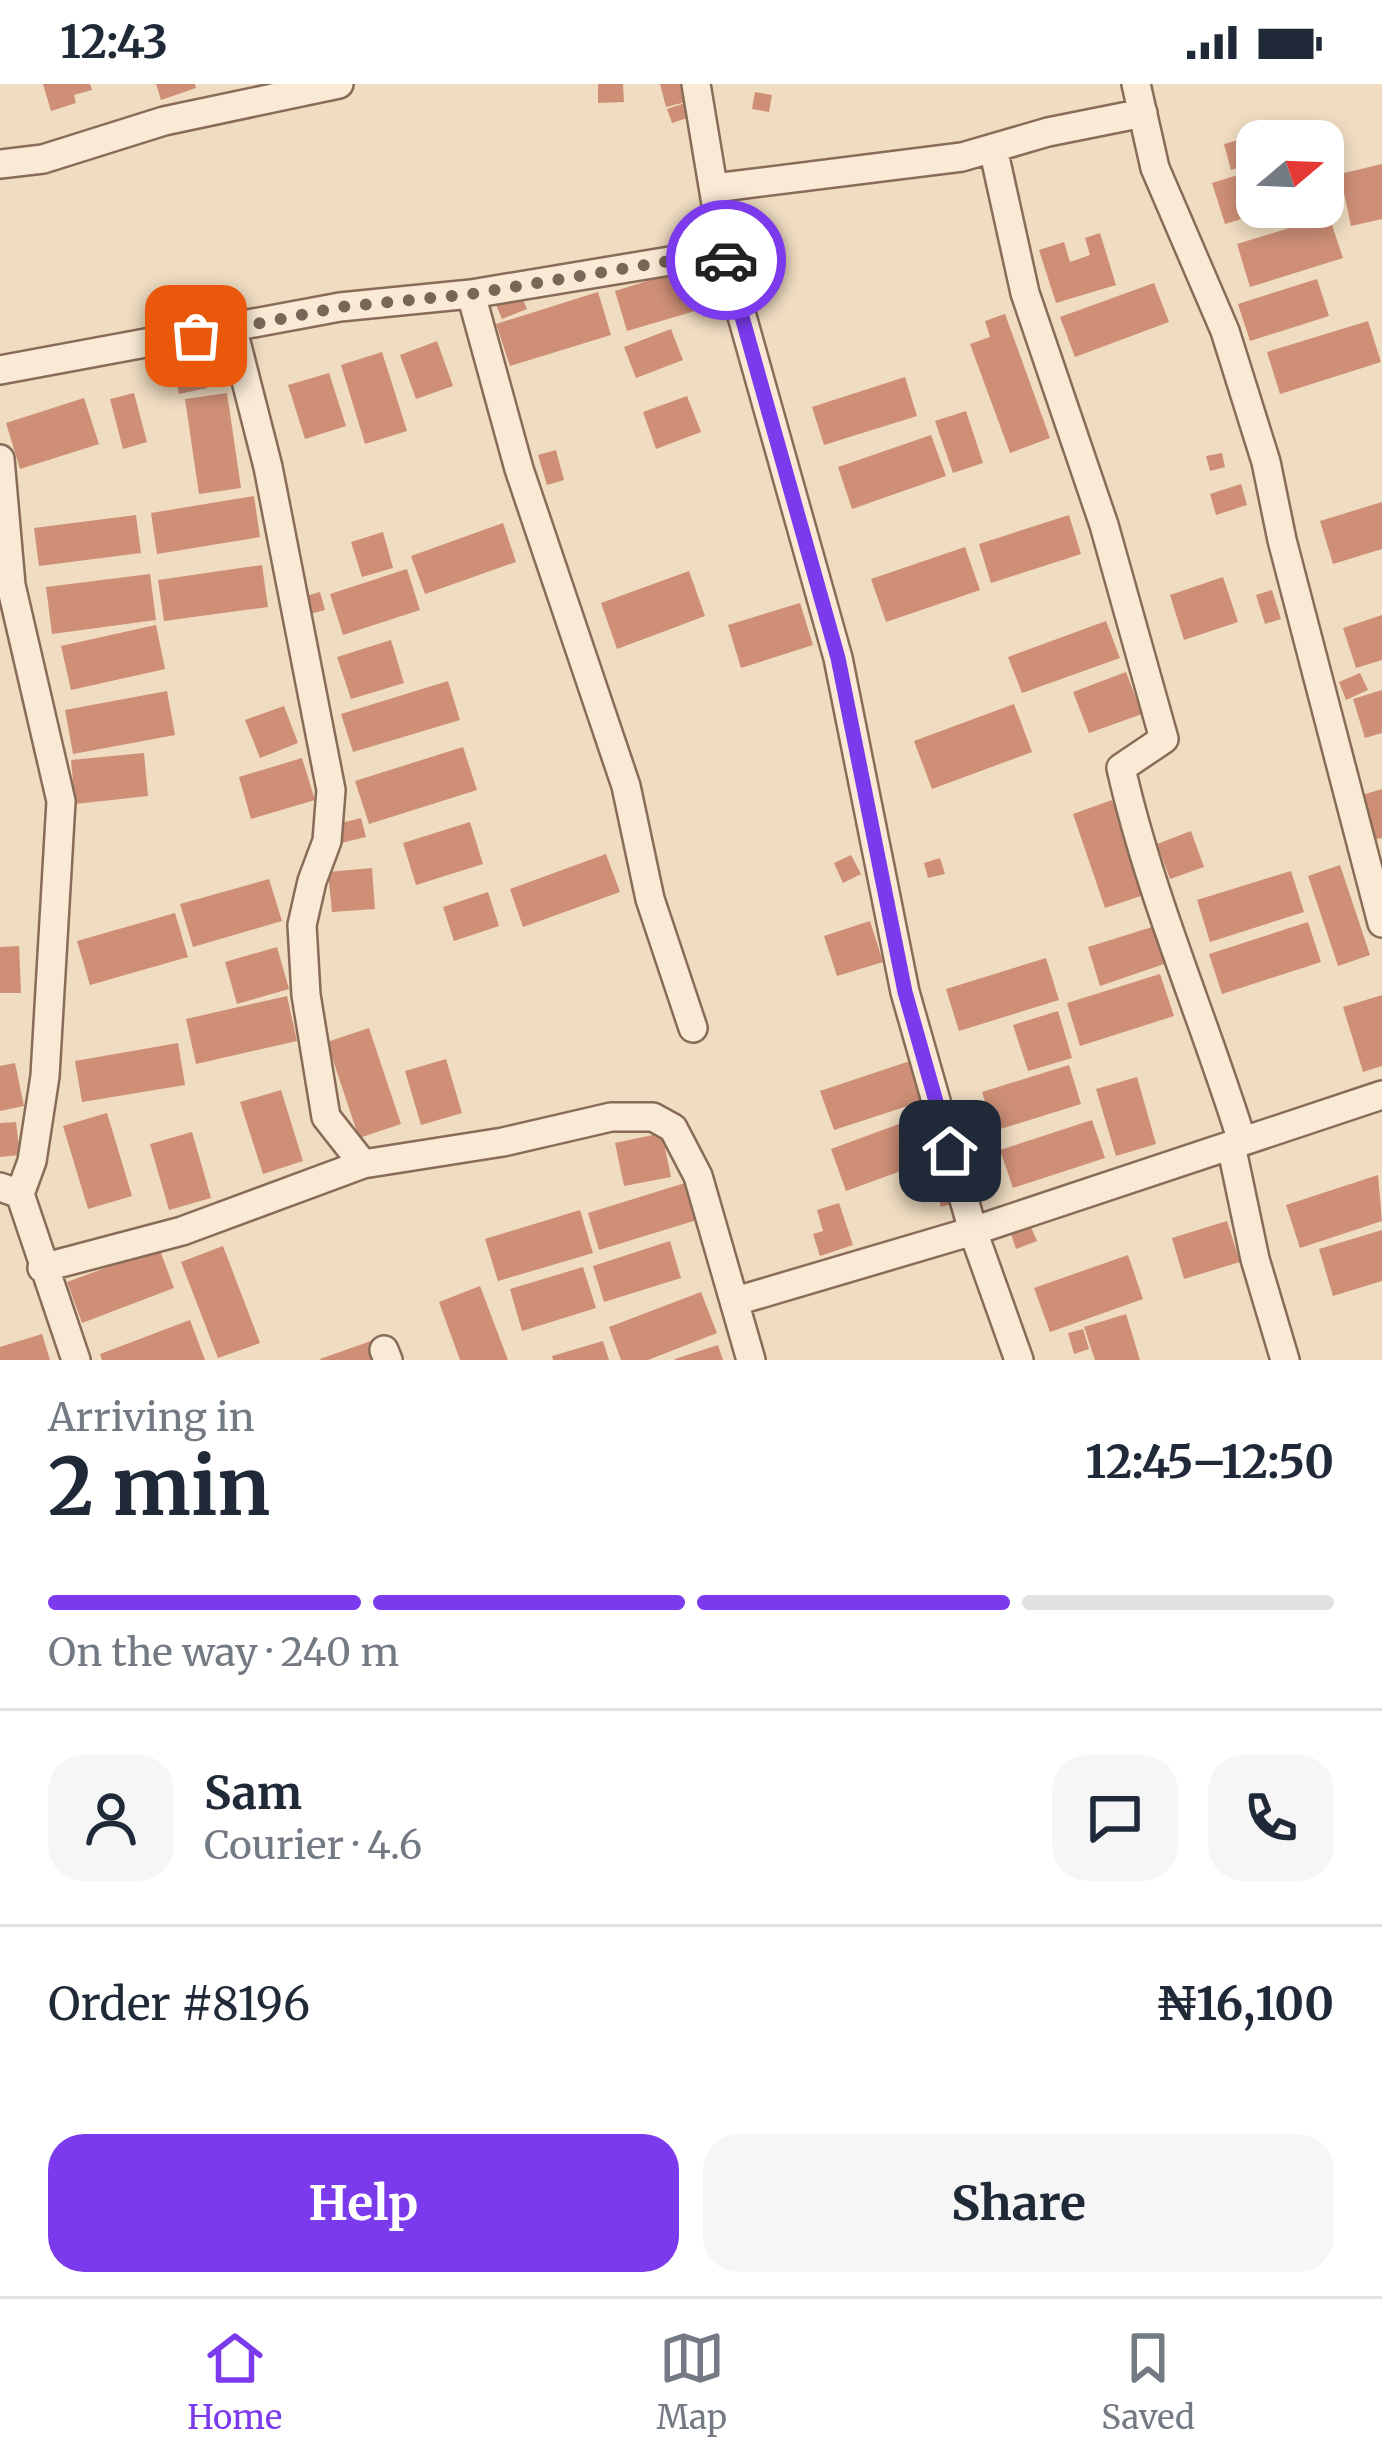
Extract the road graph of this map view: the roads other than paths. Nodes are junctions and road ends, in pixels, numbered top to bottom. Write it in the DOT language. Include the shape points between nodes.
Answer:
graph roads {
  1 [pos="339,84"];
  2 [pos="696,84"];
  3 [pos="1136,84"];
  4 [pos="273,91"];
  5 [pos="1143,113"];
  6 [pos="993,148"];
  7 [pos="0,164"];
  8 [pos="714,188"];
  9 [pos="724,252"];
  10 [pos="471,294"];
  11 [pos="233,330"];
  12 [pos="0,370"];
  13 [pos="0,459"];
  14 [pos="1382,923"];
  15 [pos="693,1028"];
  16 [pos="1382,1095"];
  17 [pos="1236,1143"];
  18 [pos="363,1163"];
  19 [pos="10,1191"];
  20 [pos="973,1231"];
  21 [pos="42,1268"];
  22 [pos="736,1301"];
  23 [pos="76,1360"];
  24 [pos="752,1360"];
  25 [pos="1019,1360"];
  26 [pos="1286,1360"];
  1 -- 4 [label="street"];
  2 -- 8 [label="street"];
  3 -- 5 [label="street"];
  4 -- 7 [label="street" via="43,159"];
  5 -- 6 [label="street"];
  5 -- 14 [label="street" via="1155,168 1225,331 1266,462"];
  6 -- 8 [label="street"];
  6 -- 17 [label="street" via="1025,293 1104,525 1164,739 1120,768"];
  8 -- 9 [label="street"];
  9 -- 10 [label="street"];
  9 -- 20 [label="street" via="838,658 905,992"];
  10 -- 11 [label="street" via="340,307"];
  10 -- 15 [label="street"];
  11 -- 12 [label="street"];
  11 -- 18 [label="street" via="331,790 327,841 302,925 306,995 326,1117"];
  13 -- 19 [label="street" via="11,585 61,801 45,1076 32,1161"];
  16 -- 17 [label="street"];
  17 -- 20 [label="street"];
  17 -- 26 [label="street" via="1255,1258"];
  18 -- 21 [label="street" via="182,1231"];
  18 -- 22 [label="street" via="611,1117 653,1117 673,1128 698,1176"];
  19 -- 21 [label="street"];
  20 -- 22 [label="street"];
  20 -- 25 [label="street"];
  21 -- 23 [label="street"];
  22 -- 24 [label="street"];
}
